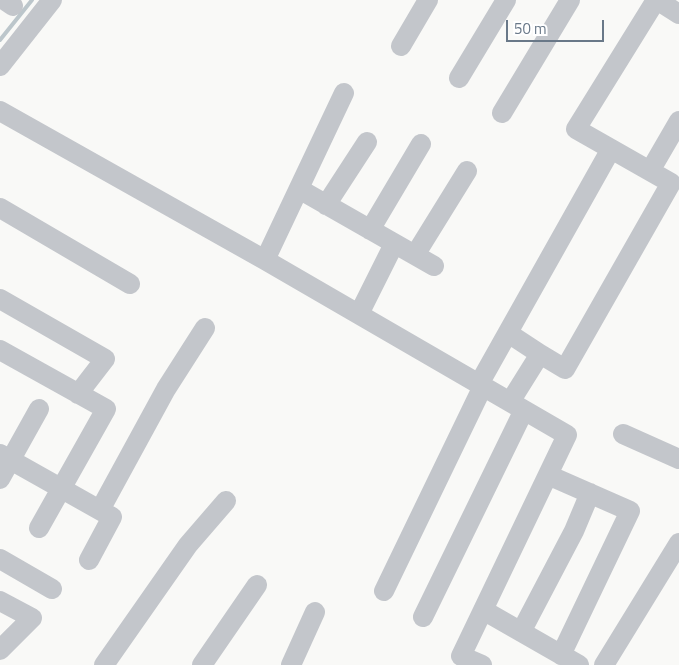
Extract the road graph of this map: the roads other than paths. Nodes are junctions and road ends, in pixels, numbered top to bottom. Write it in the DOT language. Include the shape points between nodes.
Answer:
graph roads {
  1 [pos="52,0"];
  2 [pos="428,0"];
  3 [pos="506,0"];
  4 [pos="570,0"];
  5 [pos="657,0"];
  6 [pos="679,14"];
  7 [pos="401,46"];
  8 [pos="0,66"];
  9 [pos="459,78"];
  10 [pos="344,93"];
  11 [pos="0,111"];
  12 [pos="502,113"];
  13 [pos="679,121"];
  14 [pos="367,142"];
  15 [pos="421,144"];
  16 [pos="611,149"];
  17 [pos="467,171"];
  18 [pos="650,171"];
  19 [pos="298,189"];
  20 [pos="326,205"];
  21 [pos="0,208"];
  22 [pos="370,230"];
  23 [pos="394,244"];
  24 [pos="415,255"];
  25 [pos="265,260"];
  26 [pos="434,266"];
  27 [pos="130,284"];
  28 [pos="0,300"];
  29 [pos="359,314"];
  30 [pos="205,328"];
  31 [pos="508,333"];
  32 [pos="0,350"];
  33 [pos="540,354"];
  34 [pos="481,385"];
  35 [pos="78,394"];
  36 [pos="517,406"];
  37 [pos="39,409"];
  38 [pos="623,434"];
  39 [pos="5,457"];
  40 [pos="679,459"];
  41 [pos="548,475"];
  42 [pos="0,479"];
  43 [pos="63,489"];
  44 [pos="590,493"];
  45 [pos="226,502"];
  46 [pos="100,510"];
  47 [pos="39,528"];
  48 [pos="679,543"];
  49 [pos="0,559"];
  50 [pos="89,560"];
  51 [pos="257,585"];
  52 [pos="52,589"];
  53 [pos="384,592"];
  54 [pos="0,601"];
  55 [pos="483,610"];
  56 [pos="315,612"];
  57 [pos="423,617"];
  58 [pos="521,632"];
  59 [pos="0,650"];
  60 [pos="567,660"];
  61 [pos="104,665"];
  62 [pos="202,665"];
  63 [pos="291,665"];
  64 [pos="482,665"];
  65 [pos="604,665"];
  1 -- 8 [label="street"];
  2 -- 7 [label="street"];
  3 -- 9 [label="street"];
  4 -- 12 [label="street"];
  5 -- 6 [label="street"];
  5 -- 16 [label="street" via="576,129"];
  10 -- 19 [label="street"];
  11 -- 25 [label="street"];
  13 -- 18 [label="street"];
  14 -- 20 [label="street"];
  15 -- 22 [label="street"];
  16 -- 18 [label="street"];
  16 -- 31 [label="street"];
  17 -- 24 [label="street"];
  18 -- 33 [label="street" via="672,184 565,369"];
  19 -- 20 [label="street"];
  19 -- 25 [label="street"];
  20 -- 22 [label="street"];
  21 -- 27 [label="street"];
  22 -- 23 [label="street"];
  23 -- 24 [label="street"];
  23 -- 29 [label="street"];
  24 -- 26 [label="street"];
  25 -- 29 [label="street"];
  28 -- 35 [label="street" via="105,359"];
  29 -- 34 [label="street"];
  30 -- 46 [label="street" via="166,389"];
  31 -- 33 [label="street"];
  31 -- 34 [label="street"];
  32 -- 35 [label="street"];
  33 -- 36 [label="street"];
  34 -- 36 [label="street"];
  34 -- 53 [label="street"];
  35 -- 43 [label="street" via="106,409"];
  36 -- 41 [label="street" via="567,435"];
  36 -- 57 [label="street"];
  37 -- 39 [label="street"];
  38 -- 40 [label="street"];
  39 -- 42 [label="street"];
  39 -- 43 [label="street"];
  41 -- 44 [label="street"];
  41 -- 55 [label="street"];
  43 -- 46 [label="street"];
  43 -- 47 [label="street"];
  44 -- 58 [label="street" via="574,531"];
  44 -- 60 [label="street" via="630,511"];
  45 -- 61 [label="street" via="188,545"];
  46 -- 50 [label="street" via="112,517"];
  48 -- 65 [label="street"];
  49 -- 52 [label="street"];
  51 -- 62 [label="street"];
  54 -- 59 [label="street" via="32,618"];
  55 -- 58 [label="street"];
  55 -- 64 [label="street" via="461,656"];
  56 -- 63 [label="street"];
  58 -- 60 [label="street"];
}
